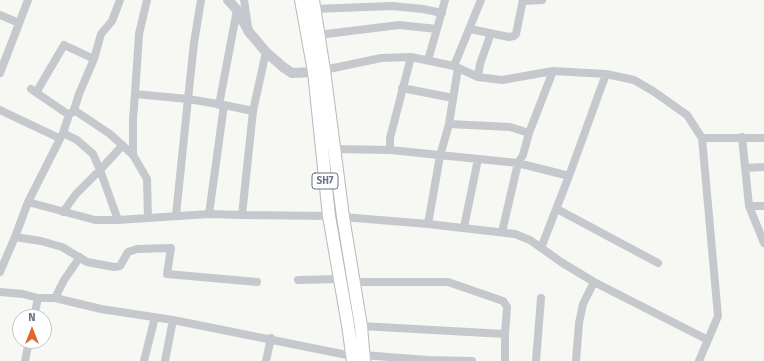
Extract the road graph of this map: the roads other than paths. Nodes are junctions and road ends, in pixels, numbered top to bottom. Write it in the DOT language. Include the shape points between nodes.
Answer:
graph roads {
  1 [pos="28,0"];
  2 [pos="120,0"];
  3 [pos="147,0"];
  4 [pos="201,0"];
  5 [pos="228,0"];
  6 [pos="244,0"];
  7 [pos="301,0"];
  8 [pos="424,0"];
  9 [pos="446,0"];
  10 [pos="480,0"];
  11 [pos="542,0"];
  12 [pos="523,1"];
  13 [pos="392,3"];
  14 [pos="314,4"];
  15 [pos="423,9"];
  16 [pos="237,10"];
  17 [pos="442,13"];
  18 [pos="0,15"];
  19 [pos="19,23"];
  20 [pos="437,29"];
  21 [pos="470,29"];
  22 [pos="249,32"];
  23 [pos="492,33"];
  24 [pos="318,36"];
  25 [pos="266,52"];
  26 [pos="411,57"];
  27 [pos="94,59"];
  28 [pos="428,60"];
  29 [pos="456,67"];
  30 [pos="319,71"];
  31 [pos="553,71"];
  32 [pos="0,73"];
  33 [pos="606,74"];
  34 [pos="478,77"];
  35 [pos="402,88"];
  36 [pos="135,94"];
  37 [pos="452,98"];
  38 [pos="188,99"];
  39 [pos="221,105"];
  40 [pos="0,110"];
  41 [pos="253,111"];
  42 [pos="71,113"];
  43 [pos="448,124"];
  44 [pos="529,132"];
  45 [pos="61,135"];
  46 [pos="742,137"];
  47 [pos="702,138"];
  48 [pos="764,138"];
  49 [pos="122,146"];
  50 [pos="334,149"];
  51 [pos="390,150"];
  52 [pos="133,155"];
  53 [pos="440,156"];
  54 [pos="478,159"];
  55 [pos="518,163"];
  56 [pos="764,167"];
  57 [pos="746,168"];
  58 [pos="100,170"];
  59 [pos="569,176"];
  60 [pos="28,202"];
  61 [pos="749,206"];
  62 [pos="764,206"];
  63 [pos="557,209"];
  64 [pos="63,212"];
  65 [pos="210,214"];
  66 [pos="242,215"];
  67 [pos="176,216"];
  68 [pos="329,216"];
  69 [pos="343,217"];
  70 [pos="148,218"];
  71 [pos="118,220"];
  72 [pos="428,224"];
  73 [pos="464,227"];
  74 [pos="502,232"];
  75 [pos="15,237"];
  76 [pos="764,243"];
  77 [pos="541,248"];
  78 [pos="80,257"];
  79 [pos="658,263"];
  80 [pos="0,272"];
  81 [pos="298,280"];
  82 [pos="340,280"];
  83 [pos="256,282"];
  84 [pos="354,282"];
  85 [pos="594,282"];
  86 [pos="0,292"];
  87 [pos="38,298"];
  88 [pos="55,298"];
  89 [pos="541,298"];
  90 [pos="36,309"];
  91 [pos="155,317"];
  92 [pos="173,320"];
  93 [pos="361,326"];
  94 [pos="505,334"];
  95 [pos="271,338"];
  96 [pos="708,340"];
  97 [pos="27,349"];
  98 [pos="358,358"];
  99 [pos="427,360"];
  100 [pos="25,361"];
  101 [pos="144,361"];
  102 [pos="165,361"];
  103 [pos="266,361"];
  104 [pos="472,361"];
  105 [pos="505,361"];
  106 [pos="536,361"];
  107 [pos="576,361"];
  108 [pos="699,361"];
  1 -- 19 [label="street"];
  2 -- 27 [label="street" via="112,21 101,34"];
  3 -- 36 [label="street" via="140,34"];
  4 -- 38 [label="street"];
  5 -- 16 [label="street"];
  6 -- 22 [label="street"];
  7 -- 30 [label="main road, SH7"];
  8 -- 15 [label="street"];
  9 -- 17 [label="street"];
  10 -- 21 [label="street"];
  11 -- 12 [label="street"];
  12 -- 23 [label="street" via="516,34 509,37"];
  13 -- 14 [label="street"];
  13 -- 15 [label="street"];
  14 -- 24 [label="main road, SH7"];
  15 -- 17 [label="street"];
  16 -- 22 [label="street"];
  16 -- 39 [label="street"];
  17 -- 20 [label="street"];
  18 -- 19 [label="street"];
  19 -- 32 [label="street"];
  20 -- 24 [label="street" via="399,25"];
  20 -- 28 [label="street"];
  21 -- 23 [label="street"];
  21 -- 29 [label="street"];
  22 -- 25 [label="street"];
  23 -- 34 [label="street" via="480,64"];
  24 -- 30 [label="main road, SH7"];
  25 -- 30 [label="street" via="292,73"];
  25 -- 41 [label="street"];
  26 -- 28 [label="street"];
  26 -- 30 [label="street" via="381,58"];
  26 -- 35 [label="street"];
  27 -- 42 [label="street"];
  27 -- 42 [label="street" via="64,45 34,90"];
  28 -- 29 [label="street"];
  29 -- 34 [label="street"];
  29 -- 37 [label="street"];
  30 -- 50 [label="main road, SH7"];
  30 -- 68 [label="main road, SH7"];
  31 -- 33 [label="street"];
  31 -- 34 [label="street" via="502,80"];
  31 -- 44 [label="street"];
  33 -- 47 [label="street" via="634,80 653,91 687,116"];
  33 -- 59 [label="street"];
  35 -- 37 [label="street"];
  35 -- 51 [label="street" via="390,138"];
  36 -- 38 [label="street"];
  36 -- 52 [label="street" via="132,119"];
  37 -- 43 [label="street"];
  38 -- 39 [label="street"];
  38 -- 67 [label="street"];
  39 -- 41 [label="street"];
  39 -- 65 [label="street"];
  40 -- 45 [label="street"];
  41 -- 66 [label="street"];
  42 -- 45 [label="street"];
  42 -- 49 [label="street" via="110,134"];
  43 -- 44 [label="street" via="510,127"];
  43 -- 53 [label="street"];
  44 -- 55 [label="street" via="523,155"];
  45 -- 58 [label="street" via="77,140 88,148"];
  45 -- 60 [label="street"];
  46 -- 47 [label="street"];
  46 -- 48 [label="street"];
  46 -- 57 [label="street"];
  47 -- 96 [label="street" via="718,316"];
  49 -- 52 [label="street"];
  49 -- 58 [label="street"];
  50 -- 51 [label="street"];
  50 -- 69 [label="main road, SH7"];
  51 -- 53 [label="street"];
  52 -- 70 [label="street" via="147,179"];
  53 -- 54 [label="street"];
  53 -- 72 [label="street"];
  54 -- 55 [label="street"];
  54 -- 73 [label="street"];
  55 -- 59 [label="street"];
  55 -- 74 [label="street"];
  56 -- 57 [label="street"];
  57 -- 61 [label="street"];
  58 -- 64 [label="street" via="76,194"];
  58 -- 71 [label="street"];
  59 -- 63 [label="street"];
  60 -- 64 [label="street"];
  60 -- 75 [label="street"];
  61 -- 62 [label="street"];
  61 -- 76 [label="street"];
  63 -- 77 [label="street"];
  63 -- 79 [label="street"];
  64 -- 71 [label="street" via="95,220"];
  65 -- 66 [label="street"];
  65 -- 67 [label="street"];
  66 -- 68 [label="street"];
  67 -- 70 [label="street"];
  68 -- 82 [label="main road, SH7"];
  69 -- 72 [label="street"];
  69 -- 84 [label="main road, SH7"];
  70 -- 71 [label="street"];
  72 -- 73 [label="street"];
  73 -- 74 [label="street"];
  74 -- 77 [label="street" via="530,240"];
  75 -- 78 [label="street" via="62,247"];
  75 -- 80 [label="street"];
  77 -- 85 [label="street"];
  78 -- 83 [label="street" via="87,262 114,267 120,266 128,252 137,249 170,248 167,274"];
  78 -- 88 [label="street"];
  81 -- 82 [label="street"];
  82 -- 98 [label="main road, SH7"];
  84 -- 93 [label="main road, SH7"];
  84 -- 94 [label="street" via="448,282 503,301 507,307"];
  85 -- 96 [label="street"];
  85 -- 107 [label="street" via="583,304"];
  86 -- 87 [label="street"];
  87 -- 88 [label="street"];
  87 -- 90 [label="street"];
  88 -- 91 [label="street" via="101,309"];
  89 -- 106 [label="street"];
  91 -- 92 [label="street"];
  91 -- 101 [label="street"];
  92 -- 95 [label="street"];
  92 -- 102 [label="street"];
  93 -- 94 [label="street"];
  93 -- 98 [label="main road, SH7"];
  94 -- 105 [label="street"];
  95 -- 98 [label="street"];
  95 -- 103 [label="street"];
  96 -- 108 [label="street"];
  97 -- 100 [label="street"];
  98 -- 99 [label="street"];
  99 -- 104 [label="street"];
}
